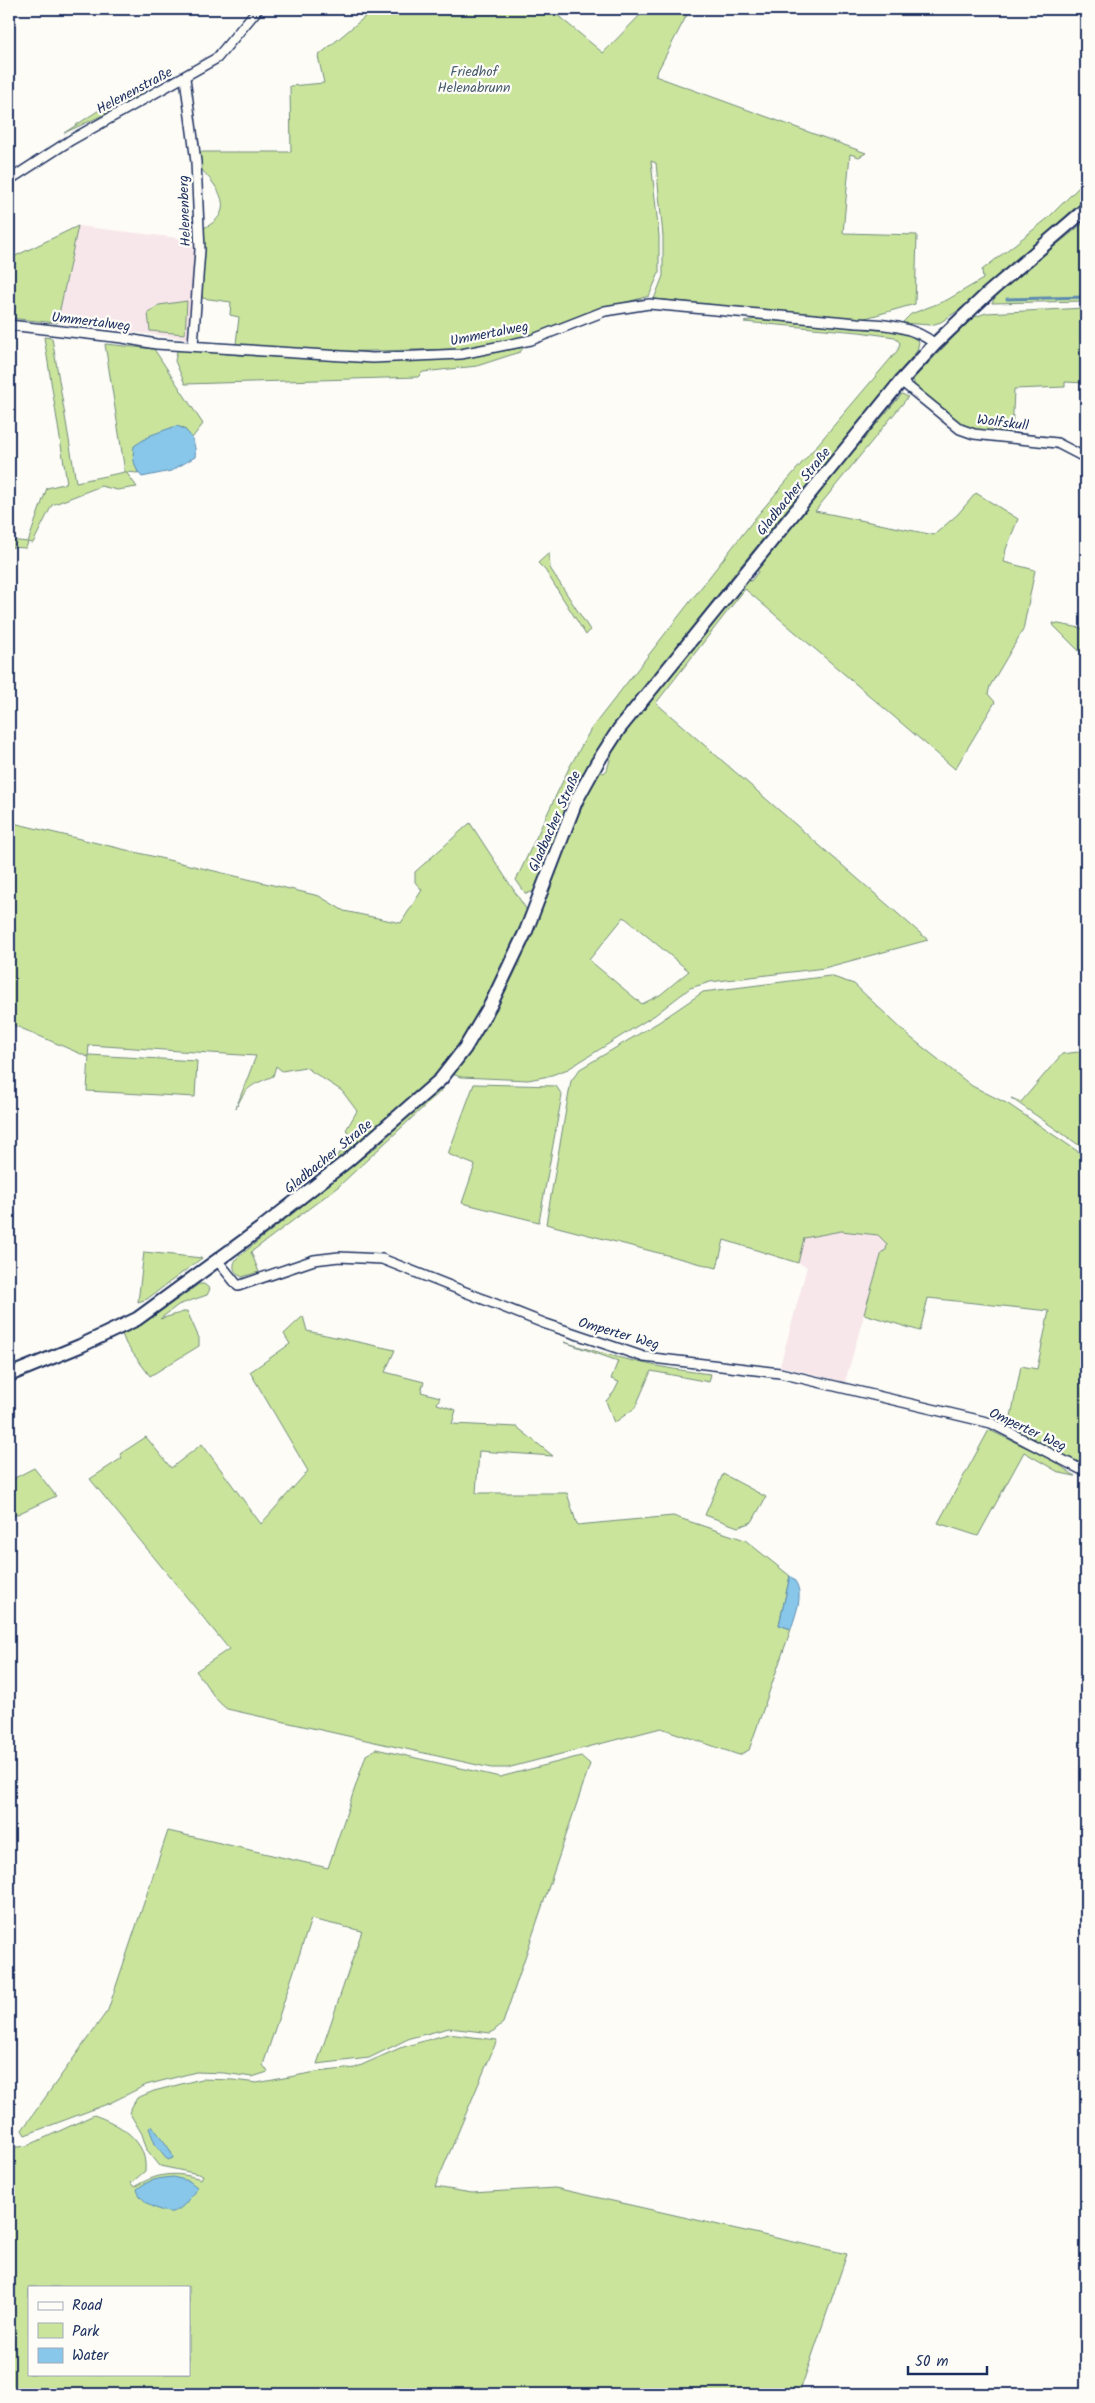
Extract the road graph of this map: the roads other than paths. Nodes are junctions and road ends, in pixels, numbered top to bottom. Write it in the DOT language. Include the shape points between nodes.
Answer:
graph roads {
  1 [pos="258,9"];
  2 [pos="185,78"];
  3 [pos="9,180"];
  4 [pos="1086,209"];
  5 [pos="9,325"];
  6 [pos="192,344"];
  7 [pos="935,344"];
  8 [pos="901,381"];
  9 [pos="1086,458"];
  10 [pos="217,1260"];
  11 [pos="9,1375"];
  12 [pos="1086,1472"];
  1 -- 2 [label="street, Helenenstraße" via="217,58"];
  2 -- 3 [label="street, Helenenstraße" via="71,140"];
  2 -- 6 [label="street, Helenenberg" via="196,162 200,250"];
  4 -- 7 [label="main road, Gladbacher Straße" via="986,295"];
  5 -- 6 [label="street, Ummertalweg" via="156,344"];
  6 -- 7 [label="street, Ummertalweg" via="373,358 461,354 531,340 605,311 649,304 887,324 927,337"];
  7 -- 8 [label="main road, Gladbacher Straße"];
  8 -- 9 [label="street, Wolfskull" via="960,429 974,434 1057,444"];
  8 -- 10 [label="main road, Gladbacher Straße" via="614,736 576,801 526,931 491,1004 465,1048 440,1079 347,1161"];
  10 -- 11 [label="main road, Gladbacher Straße" via="137,1319"];
  10 -- 12 [label="street, Omperter Weg" via="238,1286 314,1260 339,1257 382,1259 546,1324 644,1357 780,1373 991,1423"];
}
